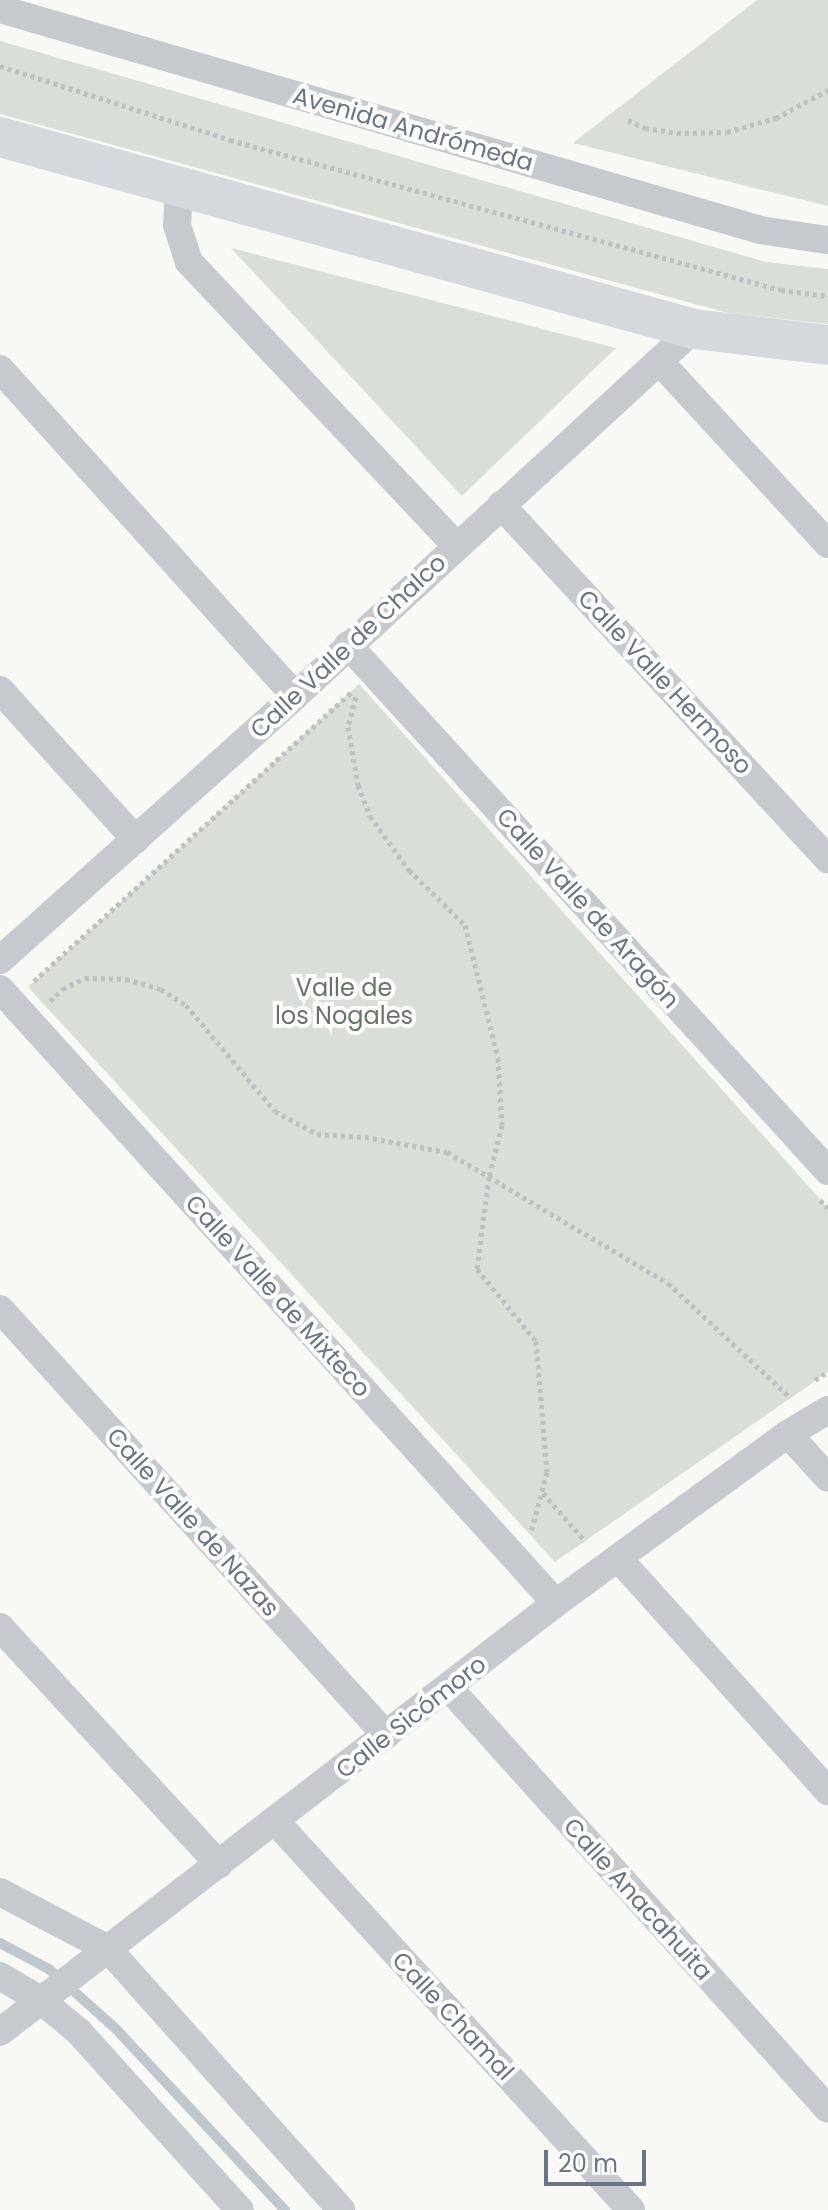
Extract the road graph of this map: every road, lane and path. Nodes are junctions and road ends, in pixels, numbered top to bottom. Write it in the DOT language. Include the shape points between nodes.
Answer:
graph roads {
  1 [pos="0,9"];
  2 [pos="0,66"];
  3 [pos="828,90"];
  4 [pos="628,120"];
  5 [pos="0,137"];
  6 [pos="179,188"];
  7 [pos="828,240"];
  8 [pos="828,296"];
  9 [pos="694,329"];
  10 [pos="828,345"];
  11 [pos="659,361"];
  12 [pos="0,369"];
  13 [pos="501,505"];
  14 [pos="828,544"];
  15 [pos="456,545"];
  16 [pos="348,645"];
  17 [pos="0,690"];
  18 [pos="295,696"];
  19 [pos="136,840"];
  20 [pos="828,859"];
  21 [pos="0,960"];
  22 [pos="14,988"];
  23 [pos="45,1006"];
  24 [pos="489,1177"];
  25 [pos="823,1184"];
  26 [pos="828,1208"];
  27 [pos="0,1309"];
  28 [pos="790,1397"];
  29 [pos="828,1410"];
  30 [pos="788,1434"];
  31 [pos="828,1478"];
  32 [pos="542,1492"];
  33 [pos="520,1523"];
  34 [pos="530,1535"];
  35 [pos="585,1541"];
  36 [pos="539,1544"];
  37 [pos="618,1558"];
  38 [pos="556,1603"];
  39 [pos="0,1627"];
  40 [pos="449,1688"];
  41 [pos="386,1735"];
  42 [pos="828,1791"];
  43 [pos="276,1822"];
  44 [pos="219,1864"];
  45 [pos="0,1892"];
  46 [pos="99,1956"];
  47 [pos="0,1976"];
  48 [pos="48,1995"];
  49 [pos="0,2032"];
  50 [pos="828,2109"];
  51 [pos="240,2210"];
  52 [pos="341,2210"];
  53 [pos="631,2210"];
  1 -- 7 [label="street, Avenida Andrómeda" via="760,230"];
  2 -- 8 [label="path" via="230,140 781,290"];
  3 -- 4 [label="path" via="776,118 727,132 677,133"];
  5 -- 6 [label="street"];
  6 -- 9 [label="street"];
  6 -- 15 [label="street" via="177,225 189,262"];
  9 -- 10 [label="street"];
  9 -- 11 [label="street, Calle Valle de Chalco"];
  11 -- 13 [label="street, Calle Valle de Chalco"];
  11 -- 14 [label="street"];
  12 -- 18 [label="street"];
  13 -- 15 [label="street, Calle Valle de Chalco"];
  13 -- 20 [label="street, Calle Valle Hermoso"];
  15 -- 16 [label="street, Calle Valle de Chalco"];
  16 -- 18 [label="street, Calle Valle de Chalco"];
  16 -- 25 [label="street, Calle Valle de Aragón"];
  17 -- 19 [label="street"];
  18 -- 19 [label="street, Calle Valle de Chalco"];
  19 -- 21 [label="street, Calle Valle de Chalco"];
  22 -- 24 [label="path" via="359,684 348,727 358,785 370,816 409,870 465,925 487,1006 498,1058 502,1125"];
  22 -- 38 [label="street, Calle Valle de Mixteco"];
  23 -- 24 [label="path" via="85,978 126,979 161,989 186,1005 275,1111 300,1126 317,1134 447,1152"];
  24 -- 28 [label="path" via="668,1283"];
  24 -- 32 [label="path" via="477,1269 536,1341 547,1472"];
  25 -- 26 [label="path"];
  27 -- 41 [label="street, Calle Valle de Nazas"];
  29 -- 30 [label="street, Calle Sicómoro"];
  30 -- 31 [label="street"];
  30 -- 37 [label="street, Calle Sicómoro"];
  32 -- 34 [label="path"];
  32 -- 35 [label="path"];
  33 -- 34 [label="path"];
  34 -- 36 [label="path"];
  37 -- 38 [label="street, Calle Sicómoro"];
  37 -- 42 [label="street"];
  38 -- 40 [label="street, Calle Sicómoro"];
  39 -- 44 [label="street"];
  40 -- 41 [label="street, Calle Sicómoro"];
  40 -- 50 [label="street, Calle Anacahuita"];
  41 -- 43 [label="street, Calle Sicómoro"];
  43 -- 44 [label="street, Calle Sicómoro"];
  43 -- 53 [label="street, Calle Chamal"];
  44 -- 46 [label="street, Calle Sicómoro"];
  45 -- 46 [label="street"];
  46 -- 48 [label="street, Calle Sicómoro"];
  46 -- 52 [label="street"];
  47 -- 48 [label="street"];
  48 -- 49 [label="street, Calle Sicómoro"];
  48 -- 51 [label="street"];
}
